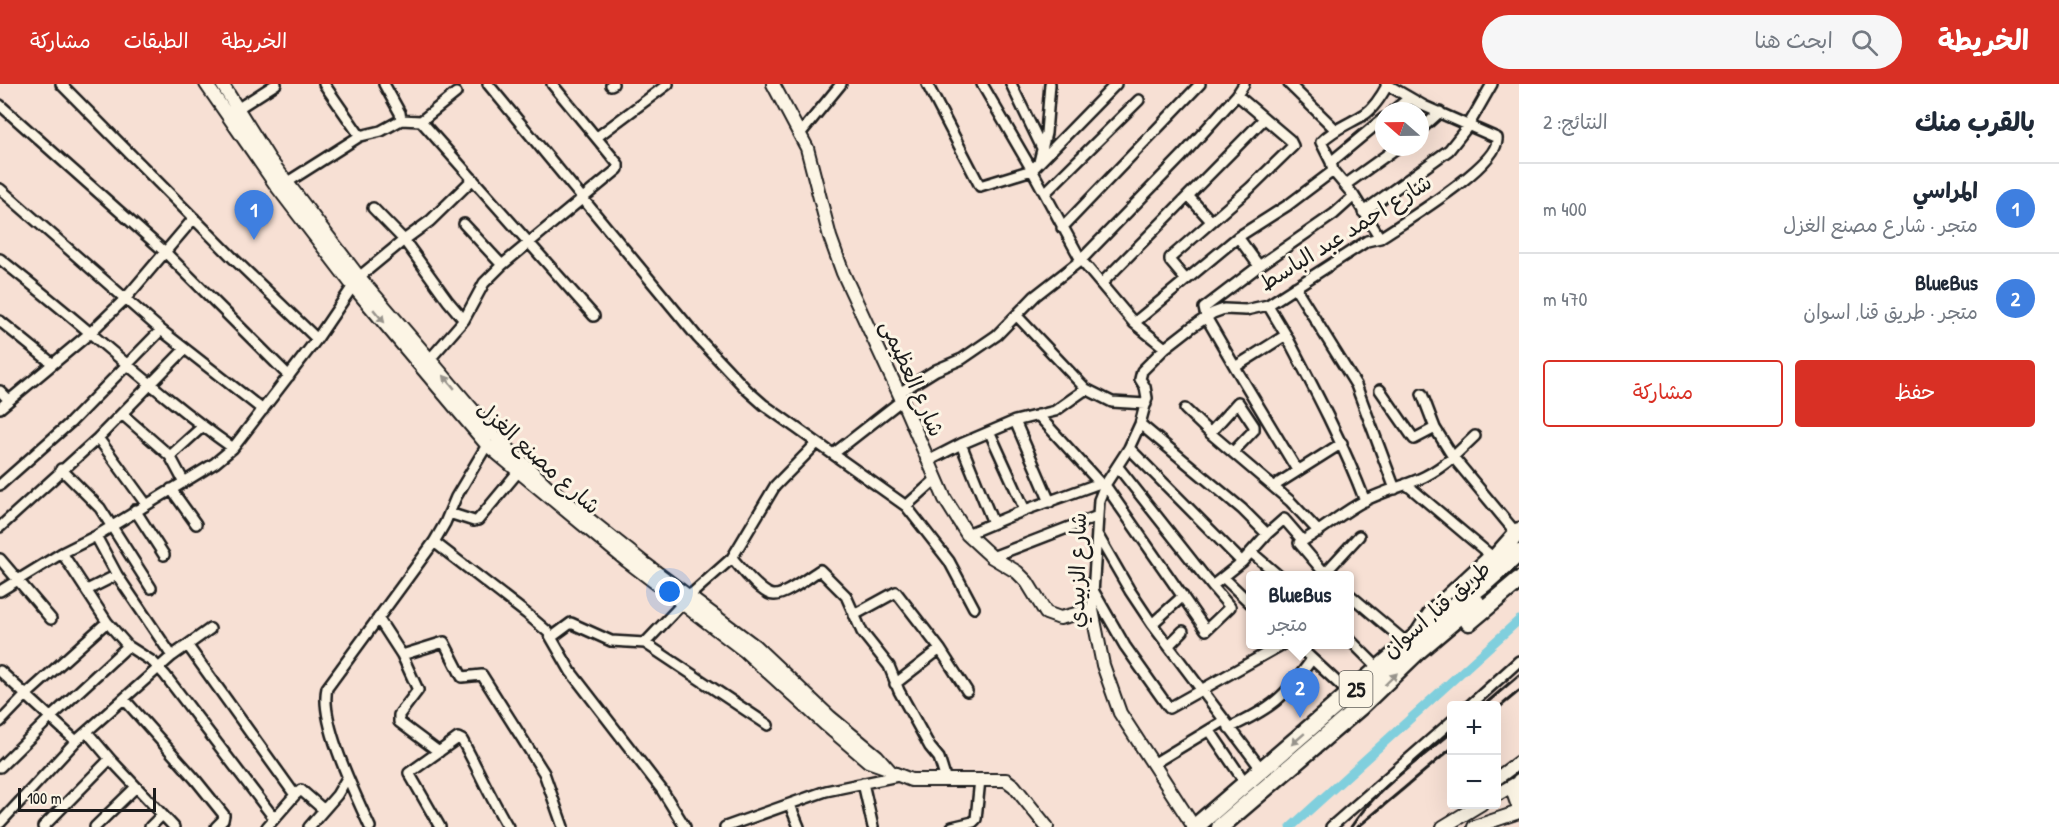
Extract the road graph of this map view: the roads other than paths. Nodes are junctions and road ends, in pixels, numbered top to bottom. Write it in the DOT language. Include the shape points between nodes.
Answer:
graph roads {
  1 [pos="61,84"];
  2 [pos="206,84"];
  3 [pos="222,84"];
  4 [pos="276,84"];
  5 [pos="324,84"];
  6 [pos="384,84"];
  7 [pos="488,84"];
  8 [pos="552,84"];
  9 [pos="668,84"];
  10 [pos="773,84"];
  11 [pos="841,84"];
  12 [pos="927,84"];
  13 [pos="982,84"];
  14 [pos="1011,84"];
  15 [pos="1050,84"];
  16 [pos="1116,84"];
  17 [pos="1200,84"];
  18 [pos="1244,84"];
  19 [pos="1289,84"];
  20 [pos="1387,84"];
  21 [pos="1492,84"];
  22 [pos="456,93"];
  23 [pos="1237,95"];
  24 [pos="1409,98"];
  25 [pos="1139,100"];
  26 [pos="1404,102"];
  27 [pos="0,105"];
  28 [pos="237,109"];
  29 [pos="1440,112"];
  30 [pos="1264,119"];
  31 [pos="401,120"];
  32 [pos="421,121"];
  33 [pos="1429,122"];
  34 [pos="1375,126"];
  35 [pos="1468,126"];
  36 [pos="1336,130"];
  37 [pos="800,134"];
  38 [pos="360,136"];
  39 [pos="597,137"];
  40 [pos="1042,148"];
  41 [pos="1385,156"];
  42 [pos="1036,166"];
  43 [pos="1332,166"];
  44 [pos="473,179"];
  45 [pos="286,183"];
  46 [pos="1345,185"];
  47 [pos="0,189"];
  48 [pos="1045,194"];
  49 [pos="1354,196"];
  50 [pos="1189,197"];
  51 [pos="583,199"];
  52 [pos="373,208"];
  53 [pos="1363,212"];
  54 [pos="194,218"];
  55 [pos="1211,221"];
  56 [pos="464,224"];
  57 [pos="1062,228"];
  58 [pos="1238,237"];
  59 [pos="1380,238"];
  60 [pos="404,240"];
  61 [pos="528,243"];
  62 [pos="165,252"];
  63 [pos="0,259"];
  64 [pos="1081,260"];
  65 [pos="502,265"];
  66 [pos="1259,266"];
  67 [pos="1186,280"];
  68 [pos="356,281"];
  69 [pos="1101,284"];
  70 [pos="1295,287"];
  71 [pos="126,298"];
  72 [pos="1268,305"];
  73 [pos="594,316"];
  74 [pos="1017,316"];
  75 [pos="1206,317"];
  76 [pos="464,320"];
  77 [pos="0,321"];
  78 [pos="1134,323"];
  79 [pos="161,330"];
  80 [pos="90,333"];
  81 [pos="1286,335"];
  82 [pos="317,339"];
  83 [pos="1165,348"];
  84 [pos="185,350"];
  85 [pos="430,359"];
  86 [pos="53,364"];
  87 [pos="128,365"];
  88 [pos="1234,367"];
  89 [pos="289,376"];
  90 [pos="150,386"];
  91 [pos="1086,389"];
  92 [pos="1380,390"];
  93 [pos="0,391"];
  94 [pos="1422,394"];
  95 [pos="901,396"];
  96 [pos="9,400"];
  97 [pos="1146,404"];
  98 [pos="0,408"];
  99 [pos="1185,409"];
  100 [pos="263,410"];
  101 [pos="122,414"];
  102 [pos="1038,415"];
  103 [pos="1015,421"];
  104 [pos="1140,424"];
  105 [pos="202,427"];
  106 [pos="1435,428"];
  107 [pos="990,433"];
  108 [pos="1210,433"];
  109 [pos="1475,436"];
  110 [pos="98,438"];
  111 [pos="491,440"];
  112 [pos="1342,443"];
  113 [pos="816,444"];
  114 [pos="961,444"];
  115 [pos="233,448"];
  116 [pos="1129,448"];
  117 [pos="1233,452"];
  118 [pos="832,454"];
  119 [pos="170,456"];
  120 [pos="1453,457"];
  121 [pos="928,461"];
  122 [pos="1118,466"];
  123 [pos="62,469"];
  124 [pos="1297,470"];
  125 [pos="518,472"];
  126 [pos="935,480"];
  127 [pos="184,482"];
  128 [pos="1102,484"];
  129 [pos="1406,484"];
  130 [pos="0,485"];
  131 [pos="1274,486"];
  132 [pos="171,489"];
  133 [pos="1395,489"];
  134 [pos="1365,501"];
  135 [pos="1050,502"];
  136 [pos="146,504"];
  137 [pos="906,506"];
  138 [pos="135,510"];
  139 [pos="1024,510"];
  140 [pos="449,513"];
  141 [pos="1098,516"];
  142 [pos="993,523"];
  143 [pos="196,524"];
  144 [pos="112,526"];
  145 [pos="1517,526"];
  146 [pos="0,527"];
  147 [pos="1319,532"];
  148 [pos="967,534"];
  149 [pos="1097,534"];
  150 [pos="1267,534"];
  151 [pos="96,536"];
  152 [pos="1359,536"];
  153 [pos="1303,541"];
  154 [pos="434,542"];
  155 [pos="1251,552"];
  156 [pos="62,553"];
  157 [pos="1519,553"];
  158 [pos="1489,554"];
  159 [pos="164,555"];
  160 [pos="992,557"];
  161 [pos="732,558"];
  162 [pos="0,560"];
  163 [pos="1242,562"];
  164 [pos="1519,566"];
  165 [pos="1273,571"];
  166 [pos="1323,571"];
  167 [pos="1329,571"];
  168 [pos="117,575"];
  169 [pos="1224,578"];
  170 [pos="18,579"];
  171 [pos="1519,580"];
  172 [pos="1212,586"];
  173 [pos="151,588"];
  174 [pos="87,590"];
  175 [pos="0,591"];
  176 [pos="1094,592"];
  177 [pos="1183,596"];
  178 [pos="1246,598"];
  179 [pos="1354,598"];
  180 [pos="685,600"];
  181 [pos="974,608"];
  182 [pos="1092,610"];
  183 [pos="1443,614"];
  184 [pos="854,615"];
  185 [pos="378,618"];
  186 [pos="51,619"];
  187 [pos="107,622"];
  188 [pos="1152,624"];
  189 [pos="210,629"];
  190 [pos="1183,631"];
  191 [pos="552,637"];
  192 [pos="645,643"];
  193 [pos="1354,644"];
  194 [pos="1413,644"];
  195 [pos="1168,645"];
  196 [pos="128,646"];
  197 [pos="188,646"];
  198 [pos="940,648"];
  199 [pos="1276,649"];
  200 [pos="1300,649"];
  201 [pos="402,655"];
  202 [pos="172,656"];
  203 [pos="1312,660"];
  204 [pos="1519,661"];
  205 [pos="160,669"];
  206 [pos="1379,669"];
  207 [pos="0,671"];
  208 [pos="896,684"];
  209 [pos="1201,689"];
  210 [pos="967,691"];
  211 [pos="1350,694"];
  212 [pos="26,695"];
  213 [pos="124,699"];
  214 [pos="1473,701"];
  215 [pos="50,718"];
  216 [pos="0,722"];
  217 [pos="768,725"];
  218 [pos="1227,725"];
  219 [pos="1447,725"];
  220 [pos="1209,730"];
  221 [pos="87,732"];
  222 [pos="76,741"];
  223 [pos="439,752"];
  224 [pos="110,759"];
  225 [pos="1519,762"];
  226 [pos="1153,764"];
  227 [pos="0,767"];
  228 [pos="1262,770"];
  229 [pos="898,776"];
  230 [pos="1501,776"];
  231 [pos="347,778"];
  232 [pos="980,779"];
  233 [pos="946,780"];
  234 [pos="1518,781"];
  235 [pos="863,783"];
  236 [pos="1246,784"];
  237 [pos="136,787"];
  238 [pos="1501,792"];
  239 [pos="295,795"];
  240 [pos="790,805"];
  241 [pos="1462,809"];
  242 [pos="1472,809"];
  243 [pos="324,810"];
  244 [pos="1519,810"];
  245 [pos="162,815"];
  246 [pos="760,816"];
  247 [pos="274,818"];
  248 [pos="0,824"];
  249 [pos="1443,826"];
  250 [pos="43,827"];
  251 [pos="95,827"];
  252 [pos="150,827"];
  253 [pos="174,827"];
  254 [pos="216,827"];
  255 [pos="267,827"];
  256 [pos="309,827"];
  257 [pos="370,827"];
  258 [pos="440,827"];
  259 [pos="508,827"];
  260 [pos="563,827"];
  261 [pos="685,827"];
  262 [pos="726,827"];
  263 [pos="763,827"];
  264 [pos="799,827"];
  265 [pos="873,827"];
  266 [pos="952,827"];
  267 [pos="1047,827"];
  268 [pos="1194,827"];
  269 [pos="1220,827"];
  270 [pos="1331,827"];
  271 [pos="1474,827"];
  1 -- 54 [label="street"];
  2 -- 68 [label="street, شارع مصنع الغزل" via="272,180"];
  3 -- 28 [label="street, شارع مصنع الغزل"];
  4 -- 28 [label="street"];
  5 -- 38 [label="street"];
  6 -- 31 [label="street"];
  7 -- 51 [label="street"];
  8 -- 39 [label="street"];
  9 -- 39 [label="street"];
  10 -- 37 [label="street, شارع العظيمى"];
  11 -- 37 [label="street"];
  12 -- 42 [label="street" via="980,186"];
  13 -- 42 [label="street"];
  14 -- 40 [label="street"];
  15 -- 40 [label="street"];
  16 -- 42 [label="street"];
  17 -- 57 [label="street"];
  18 -- 23 [label="street"];
  19 -- 36 [label="street"];
  20 -- 24 [label="street"];
  20 -- 36 [label="street" via="1375,105"];
  21 -- 35 [label="street"];
  22 -- 32 [label="street"];
  23 -- 30 [label="street"];
  23 -- 64 [label="street"];
  24 -- 26 [label="street"];
  24 -- 29 [label="street"];
  25 -- 48 [label="street"];
  27 -- 62 [label="street"];
  28 -- 45 [label="street, شارع مصنع الغزل"];
  29 -- 33 [label="street"];
  29 -- 35 [label="street"];
  30 -- 50 [label="street"];
  30 -- 55 [label="street" via="1293,146"];
  31 -- 32 [label="street"];
  31 -- 38 [label="street"];
  32 -- 44 [label="street"];
  34 -- 43 [label="street"];
  35 -- 53 [label="street" via="1449,150"];
  35 -- 59 [label="street, شارع احمد عبد الباسط" via="1497,138 1491,154 1467,179"];
  36 -- 43 [label="street" via="1321,142"];
  37 -- 95 [label="street, شارع العظيمى" via="843,273"];
  38 -- 45 [label="street"];
  39 -- 51 [label="street" via="619,166"];
  40 -- 42 [label="street"];
  41 -- 46 [label="street"];
  42 -- 48 [label="street"];
  43 -- 46 [label="street"];
  43 -- 58 [label="street" via="1288,205"];
  44 -- 60 [label="street"];
  44 -- 61 [label="street"];
  45 -- 68 [label="street, شارع مصنع الغزل"];
  46 -- 49 [label="street"];
  47 -- 71 [label="street"];
  48 -- 57 [label="street"];
  49 -- 53 [label="street"];
  49 -- 66 [label="street"];
  50 -- 55 [label="street"];
  50 -- 69 [label="street"];
  51 -- 61 [label="street"];
  51 -- 113 [label="street" via="738,381"];
  52 -- 60 [label="street"];
  53 -- 59 [label="street"];
  54 -- 62 [label="street"];
  54 -- 82 [label="street"];
  55 -- 67 [label="street" via="1170,258"];
  56 -- 65 [label="street"];
  57 -- 64 [label="street"];
  58 -- 66 [label="street"];
  58 -- 67 [label="street"];
  59 -- 70 [label="street, شارع احمد عبد الباسط" via="1367,241"];
  60 -- 68 [label="street"];
  60 -- 76 [label="street"];
  61 -- 65 [label="street"];
  61 -- 73 [label="street"];
  62 -- 71 [label="street"];
  62 -- 89 [label="street"];
  63 -- 80 [label="street"];
  64 -- 69 [label="street"];
  64 -- 74 [label="street" via="1035,296"];
  65 -- 76 [label="street" via="484,283"];
  66 -- 75 [label="street" via="1205,305"];
  67 -- 78 [label="street"];
  68 -- 82 [label="street"];
  68 -- 85 [label="street, شارع مصنع الغزل"];
  68 -- 111 [label="street, شارع مصنع الغزل, one-way"];
  69 -- 78 [label="street"];
  70 -- 72 [label="street, شارع احمد عبد الباسط"];
  70 -- 133 [label="street" via="1356,385"];
  71 -- 79 [label="street"];
  71 -- 80 [label="street"];
  72 -- 75 [label="street, شارع احمد عبد الباسط" via="1224,309"];
  72 -- 81 [label="street"];
  74 -- 91 [label="street"];
  74 -- 95 [label="street" via="983,346 936,370"];
  75 -- 83 [label="street, شارع احمد عبد الباسط"];
  75 -- 88 [label="street"];
  76 -- 85 [label="street"];
  77 -- 86 [label="street"];
  78 -- 83 [label="street"];
  79 -- 84 [label="street"];
  79 -- 87 [label="street"];
  80 -- 86 [label="street"];
  80 -- 87 [label="street"];
  81 -- 88 [label="street"];
  81 -- 112 [label="street"];
  82 -- 89 [label="street"];
  83 -- 97 [label="street, شارع الزبيدي" via="1140,374 1147,392"];
  84 -- 90 [label="street"];
  84 -- 100 [label="street"];
  111 -- 85 [label="street, شارع مصنع الغزل, one-way"];
  86 -- 96 [label="street"];
  87 -- 90 [label="street"];
  87 -- 130 [label="street"];
  88 -- 124 [label="street"];
  89 -- 100 [label="street"];
  90 -- 101 [label="street"];
  90 -- 105 [label="street"];
  91 -- 97 [label="street" via="1112,402"];
  91 -- 102 [label="street" via="1055,411"];
  92 -- 106 [label="street" via="1412,438 1416,440"];
  93 -- 96 [label="street"];
  94 -- 106 [label="street"];
  95 -- 118 [label="street"];
  95 -- 121 [label="street, شارع العظيمى"];
  96 -- 98 [label="street"];
  97 -- 104 [label="street, شارع الزبيدي"];
  99 -- 108 [label="street"];
  100 -- 115 [label="street"];
  101 -- 110 [label="street"];
  101 -- 119 [label="street"];
  102 -- 103 [label="street"];
  102 -- 128 [label="street"];
  103 -- 107 [label="street"];
  103 -- 135 [label="street"];
  104 -- 116 [label="street, شارع الزبيدي"];
  104 -- 150 [label="street"];
  105 -- 115 [label="street"];
  105 -- 119 [label="street"];
  106 -- 120 [label="street"];
  107 -- 114 [label="street"];
  107 -- 139 [label="street"];
  108 -- 117 [label="street"];
  108 -- 117 [label="street" via="1238,402 1254,430"];
  109 -- 120 [label="street"];
  110 -- 123 [label="street"];
  110 -- 136 [label="street"];
  111 -- 125 [label="street, شارع مصنع الغزل"];
  111 -- 140 [label="street"];
  111 -- 180 [label="street, شارع مصنع الغزل"];
  112 -- 124 [label="street"];
  112 -- 134 [label="street"];
  113 -- 118 [label="street"];
  113 -- 161 [label="street" via="775,486"];
  114 -- 121 [label="street"];
  114 -- 142 [label="street"];
  115 -- 127 [label="street"];
  116 -- 122 [label="street, شارع الزبيدي"];
  116 -- 163 [label="street"];
  117 -- 131 [label="street"];
  118 -- 137 [label="street"];
  119 -- 127 [label="street"];
  120 -- 129 [label="street" via="1431,474"];
  120 -- 145 [label="street"];
  121 -- 126 [label="street, شارع العظيمى"];
  122 -- 128 [label="street, شارع الزبيدي"];
  122 -- 172 [label="street"];
  123 -- 144 [label="street" via="93,499"];
  123 -- 146 [label="street"];
  124 -- 131 [label="street"];
  125 -- 140 [label="street" via="478,520"];
  125 -- 180 [label="street, شارع مصنع الغزل" via="581,525"];
  126 -- 137 [label="street"];
  126 -- 148 [label="street, شارع العظيمى"];
  127 -- 132 [label="street"];
  128 -- 135 [label="street"];
  128 -- 141 [label="street, شارع الزبيدي"];
  128 -- 177 [label="street"];
  129 -- 133 [label="street"];
  129 -- 158 [label="street"];
  131 -- 147 [label="street"];
  132 -- 136 [label="street"];
  132 -- 143 [label="street"];
  133 -- 134 [label="street"];
  134 -- 147 [label="street"];
  135 -- 139 [label="street"];
  136 -- 138 [label="street"];
  137 -- 181 [label="street" via="949,561"];
  138 -- 144 [label="street"];
  138 -- 159 [label="street"];
  139 -- 142 [label="street"];
  140 -- 154 [label="street"];
  141 -- 149 [label="street, شارع الزبيدي"];
  141 -- 160 [label="street"];
  142 -- 148 [label="street"];
  144 -- 151 [label="street"];
  144 -- 173 [label="street"];
  145 -- 158 [label="street"];
  145 -- 183 [label="highway" via="1479,576"];
  147 -- 153 [label="street"];
  148 -- 160 [label="street, شارع العظيمى"];
  149 -- 176 [label="street, شارع الزبيدي"];
  149 -- 188 [label="street"];
  150 -- 153 [label="street" via="1284,519"];
  150 -- 155 [label="street"];
  151 -- 156 [label="street"];
  151 -- 168 [label="street"];
  152 -- 167 [label="street"];
  153 -- 166 [label="street" via="1299,545"];
  154 -- 185 [label="street"];
  154 -- 191 [label="street"];
  155 -- 163 [label="street"];
  155 -- 165 [label="street"];
  156 -- 170 [label="street"];
  156 -- 174 [label="street"];
  157 -- 183 [label="highway, طريق قنا, اسوان / 25"];
  158 -- 194 [label="street" via="1430,610 1420,623"];
  160 -- 182 [label="street, شارع العظيمى" via="1017,572 1053,617"];
  161 -- 180 [label="street"];
  161 -- 184 [label="street" via="770,595 781,594 820,570 846,596"];
  162 -- 170 [label="street"];
  163 -- 169 [label="street"];
  164 -- 194 [label="highway, طريق قنا, اسوان / 25"];
  168 -- 174 [label="street"];
  168 -- 202 [label="street"];
  169 -- 172 [label="street"];
  169 -- 178 [label="street"];
  170 -- 175 [label="street"];
  170 -- 186 [label="street"];
  171 -- 194 [label="highway" via="1441,646 1427,651"];
  172 -- 177 [label="street" via="1230,607 1206,630"];
  174 -- 187 [label="street"];
  176 -- 182 [label="street, شارع الزبيدي"];
  176 -- 209 [label="street" via="1167,707 1172,708"];
  177 -- 188 [label="street"];
  179 -- 194 [label="street"];
  180 -- 192 [label="street"];
  180 -- 229 [label="street, شارع مصنع الغزل" via="868,760"];
  182 -- 226 [label="street, شارع الزبيدي" via="1113,698 1127,727"];
  183 -- 194 [label="highway, طريق قنا, اسوان / 25"];
  184 -- 198 [label="street" via="896,592"];
  184 -- 208 [label="street" via="862,632 890,666"];
  185 -- 201 [label="street"];
  185 -- 231 [label="street" via="327,688 326,699"];
  187 -- 196 [label="street"];
  187 -- 212 [label="street"];
  188 -- 195 [label="street"];
  189 -- 197 [label="street"];
  190 -- 195 [label="street"];
  191 -- 192 [label="street" via="571,623 611,641"];
  191 -- 261 [label="street" via="571,672 662,790"];
  192 -- 217 [label="street"];
  193 -- 206 [label="street"];
  194 -- 206 [label="highway, طريق قنا, اسوان / 25"];
  269 -- 194 [label="highway, طريق قنا, اسوان / 25, one-way" via="1360,707"];
  195 -- 209 [label="street"];
  196 -- 205 [label="street"];
  196 -- 215 [label="street"];
  197 -- 202 [label="street"];
  197 -- 239 [label="street"];
  198 -- 208 [label="street"];
  198 -- 210 [label="street"];
  199 -- 209 [label="street"];
  200 -- 203 [label="street"];
  201 -- 223 [label="street" via="418,692 399,722"];
  201 -- 260 [label="street" via="444,642 460,676 482,675 544,773"];
  202 -- 205 [label="street"];
  203 -- 211 [label="street"];
  203 -- 218 [label="street" via="1281,699 1256,716"];
  204 -- 214 [label="street"];
  205 -- 213 [label="street"];
  205 -- 247 [label="street"];
  206 -- 211 [label="highway, طريق قنا, اسوان / 25"];
  207 -- 212 [label="street"];
  208 -- 233 [label="street" via="939,758"];
  209 -- 218 [label="street"];
  211 -- 228 [label="highway, طريق قنا, اسوان / 25, one-way"];
  212 -- 215 [label="street"];
  212 -- 216 [label="street"];
  213 -- 221 [label="street"];
  213 -- 254 [label="street" via="224,815"];
  215 -- 222 [label="street"];
  215 -- 227 [label="street"];
  218 -- 220 [label="street"];
  218 -- 228 [label="street"];
  219 -- 270 [label="street"];
  220 -- 226 [label="street"];
  220 -- 236 [label="street"];
  221 -- 222 [label="street"];
  221 -- 224 [label="street"];
  222 -- 248 [label="street"];
  223 -- 258 [label="street" via="409,773"];
  223 -- 259 [label="street" via="458,738 462,740"];
  224 -- 237 [label="street"];
  224 -- 250 [label="street"];
  225 -- 230 [label="street"];
  226 -- 268 [label="street, شارع الزبيدي"];
  228 -- 236 [label="highway, طريق قنا, اسوان / 25"];
  229 -- 233 [label="street, شارع مصنع الغزل"];
  229 -- 235 [label="street"];
  231 -- 243 [label="street"];
  231 -- 257 [label="street"];
  232 -- 233 [label="street, شارع مصنع الغزل"];
  232 -- 266 [label="street" via="976,819"];
  232 -- 267 [label="street, شارع مصنع الغزل" via="1001,778 1011,782"];
  234 -- 238 [label="street"];
  234 -- 244 [label="street" via="1514,795"];
  235 -- 240 [label="street" via="826,791"];
  235 -- 265 [label="street"];
  236 -- 268 [label="highway, طريق قنا, اسوان / 25"];
  237 -- 245 [label="street"];
  237 -- 251 [label="street"];
  239 -- 243 [label="street" via="301,790"];
  239 -- 247 [label="street"];
  240 -- 246 [label="street"];
  240 -- 264 [label="street"];
  241 -- 249 [label="street"];
  242 -- 249 [label="street"];
  243 -- 256 [label="street"];
  244 -- 271 [label="street"];
  245 -- 252 [label="street"];
  245 -- 253 [label="street"];
  246 -- 262 [label="street"];
  246 -- 263 [label="street"];
  247 -- 255 [label="street"];
}
